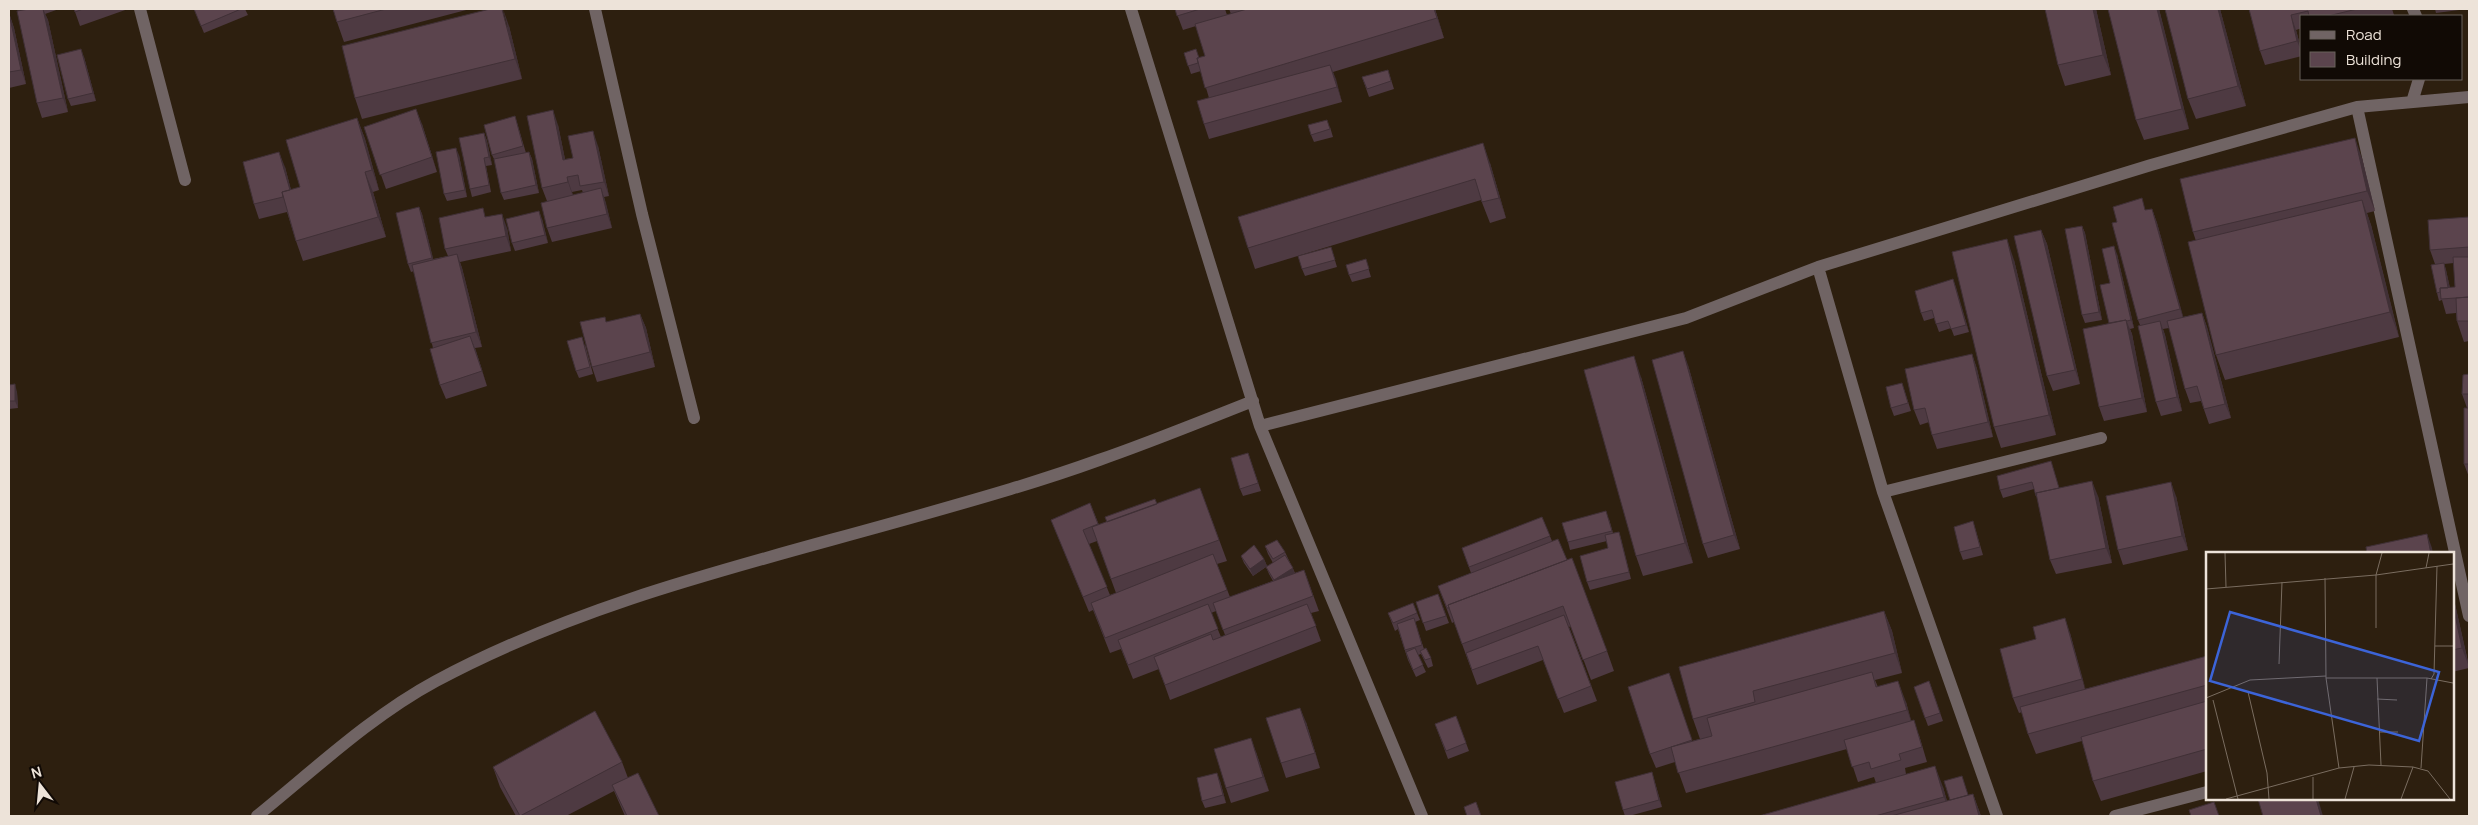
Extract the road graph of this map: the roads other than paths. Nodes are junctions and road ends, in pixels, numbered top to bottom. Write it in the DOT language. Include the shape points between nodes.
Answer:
graph roads {
  1 [pos="140,9"];
  2 [pos="595,9"];
  3 [pos="1131,9"];
  4 [pos="2418,80"];
  5 [pos="2469,97"];
  6 [pos="2412,102"];
  7 [pos="2357,107"];
  8 [pos="185,180"];
  9 [pos="1818,267"];
  10 [pos="1252,401"];
  11 [pos="694,418"];
  12 [pos="1260,426"];
  13 [pos="2101,438"];
  14 [pos="1883,492"];
  15 [pos="2469,616"];
  16 [pos="2206,792"];
  17 [pos="257,816"];
  18 [pos="1422,816"];
  19 [pos="1997,816"];
  20 [pos="2115,816"];
  1 -- 8 [label="street"];
  2 -- 11 [label="street" via="642,214"];
  3 -- 10 [label="street"];
  4 -- 6 [label="street"];
  5 -- 6 [label="street"];
  6 -- 7 [label="street"];
  7 -- 9 [label="street" via="2151,165"];
  7 -- 15 [label="street"];
  9 -- 12 [label="street" via="1686,318"];
  9 -- 14 [label="street"];
  10 -- 12 [label="street"];
  10 -- 17 [label="street" via="1100,460 920,515 762,557 536,632 434,682 369,726"];
  12 -- 18 [label="street"];
  13 -- 14 [label="street"];
  14 -- 19 [label="street"];
  16 -- 20 [label="street"];
}
